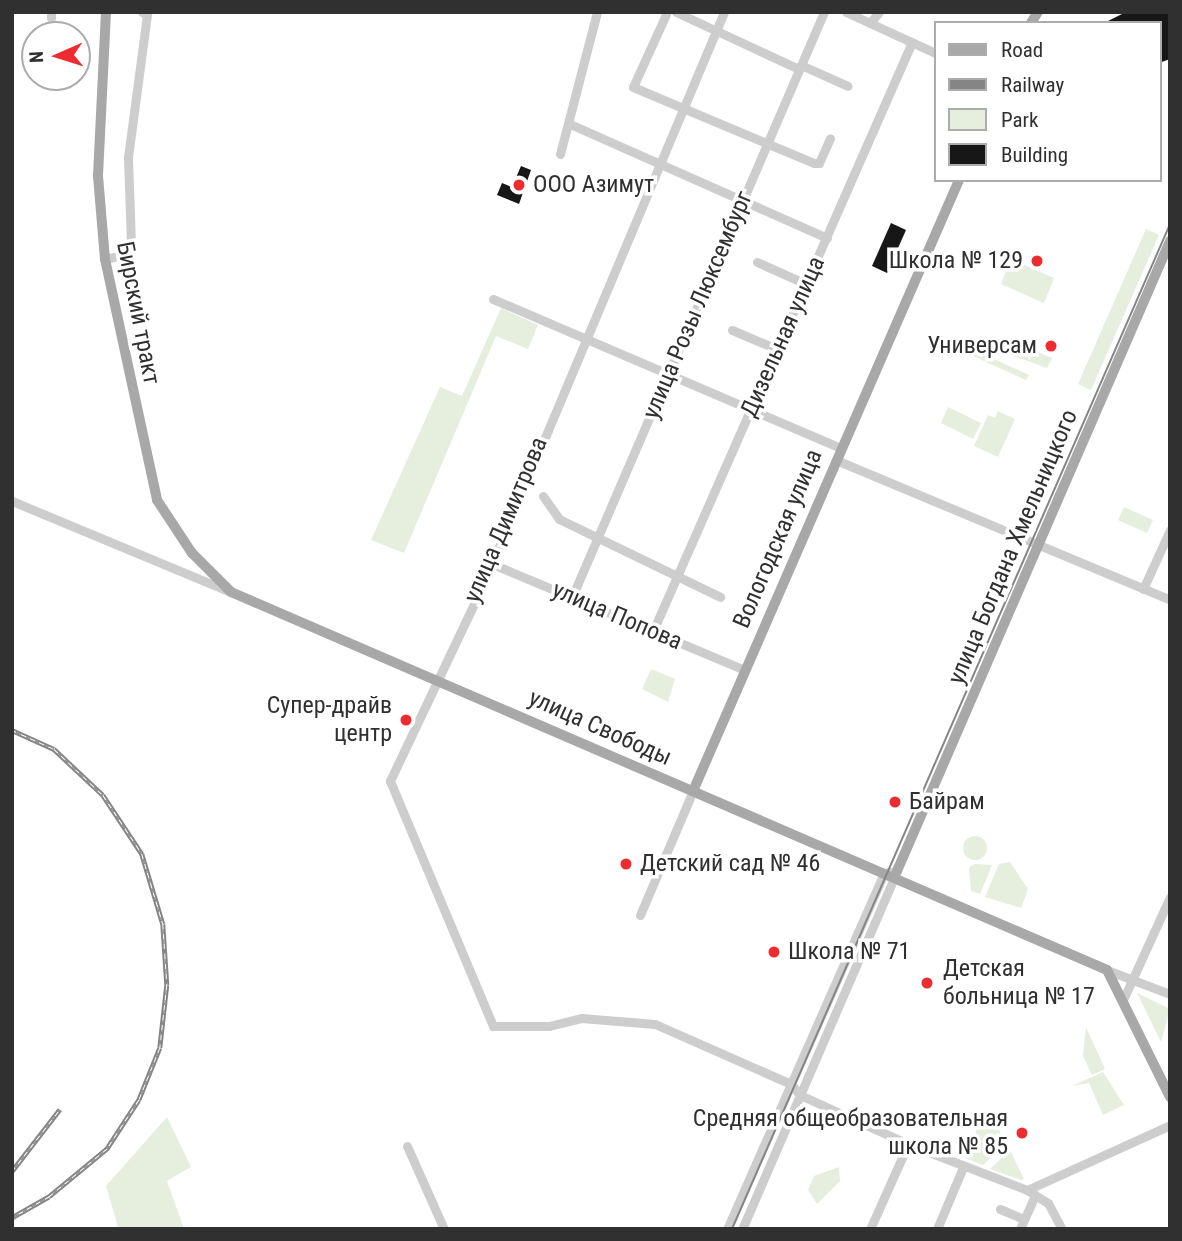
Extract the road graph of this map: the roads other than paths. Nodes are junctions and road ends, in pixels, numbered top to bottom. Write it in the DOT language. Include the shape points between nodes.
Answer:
graph roads {
  1 [pos="106,12"];
  2 [pos="142,12"];
  3 [pos="597,12"];
  4 [pos="667,12"];
  5 [pos="676,12"];
  6 [pos="724,12"];
  7 [pos="824,12"];
  8 [pos="846,12"];
  9 [pos="879,12"];
  10 [pos="870,23"];
  11 [pos="717,32"];
  12 [pos="912,42"];
  13 [pos="934,53"];
  14 [pos="800,67"];
  15 [pos="848,86"];
  16 [pos="683,106"];
  17 [pos="570,124"];
  18 [pos="830,138"];
  19 [pos="769,146"];
  20 [pos="560,154"];
  21 [pos="659,164"];
  22 [pos="958,182"];
  23 [pos="740,200"];
  24 [pos="827,238"];
  25 [pos="1170,241"];
  26 [pos="104,259"];
  27 [pos="757,262"];
  28 [pos="806,284"];
  29 [pos="494,299"];
  30 [pos="732,330"];
  31 [pos="582,339"];
  32 [pos="777,349"];
  33 [pos="667,377"];
  34 [pos="749,413"];
  35 [pos="840,448"];
  36 [pos="835,460"];
  37 [pos="543,496"];
  38 [pos="12,501"];
  39 [pos="1170,530"];
  40 [pos="598,537"];
  41 [pos="1039,544"];
  42 [pos="490,563"];
  43 [pos="676,577"];
  44 [pos="1143,589"];
  45 [pos="231,592"];
  46 [pos="572,597"];
  47 [pos="720,597"];
  48 [pos="1170,600"];
  49 [pos="653,631"];
  50 [pos="744,670"];
  51 [pos="438,680"];
  52 [pos="693,791"];
  53 [pos="884,873"];
  54 [pos="896,875"];
  55 [pos="1170,897"];
  56 [pos="640,915"];
  57 [pos="1107,970"];
  58 [pos="1133,978"];
  59 [pos="1170,994"];
  60 [pos="1123,1000"];
  61 [pos="791,1084"];
  62 [pos="800,1095"];
  63 [pos="1170,1097"];
  64 [pos="1170,1125"];
  65 [pos="908,1144"];
  66 [pos="407,1146"];
  67 [pos="963,1167"];
  68 [pos="1031,1192"];
  69 [pos="1000,1209"];
  70 [pos="1023,1225"];
  71 [pos="444,1229"];
  72 [pos="727,1229"];
  73 [pos="742,1229"];
  74 [pos="870,1229"];
  75 [pos="937,1229"];
  76 [pos="1062,1229"];
  1 -- 26 [label="main road, Бирский тракт" via="98,199"];
  2 -- 26 [label="street" via="147,15 128,157 131,244 122,255"];
  3 -- 17 [label="street"];
  4 -- 16 [label="street" via="634,87"];
  5 -- 11 [label="street"];
  6 -- 11 [label="street, улица Димитрова"];
  7 -- 14 [label="street, улица Розы Люксембург"];
  8 -- 10 [label="street"];
  9 -- 10 [label="street"];
  10 -- 12 [label="street"];
  11 -- 14 [label="street"];
  11 -- 16 [label="street, улица Димитрова"];
  12 -- 13 [label="street"];
  12 -- 24 [label="street, Дизельная улица"];
  14 -- 15 [label="street"];
  14 -- 19 [label="street, улица Розы Люксембург"];
  16 -- 19 [label="street"];
  16 -- 21 [label="street, улица Димитрова"];
  17 -- 20 [label="street"];
  17 -- 21 [label="street"];
  18 -- 19 [label="street" via="819,163"];
  19 -- 23 [label="street, улица Розы Люксембург"];
  21 -- 23 [label="street"];
  21 -- 31 [label="street, улица Димитрова"];
  22 -- 35 [label="main road, Вологодская улица"];
  23 -- 24 [label="street"];
  23 -- 33 [label="street, улица Розы Люксембург"];
  24 -- 28 [label="street, Дизельная улица"];
  25 -- 41 [label="main road, улица Богдана Хмельницкого"];
  26 -- 45 [label="main road, Бирский тракт" via="157,500 177,536"];
  27 -- 28 [label="street"];
  28 -- 32 [label="street, Дизельная улица"];
  29 -- 31 [label="street"];
  30 -- 32 [label="street"];
  31 -- 33 [label="street"];
  31 -- 42 [label="street, улица Димитрова"];
  32 -- 34 [label="street, Дизельная улица"];
  33 -- 34 [label="street"];
  33 -- 40 [label="street, улица Розы Люксембург"];
  34 -- 35 [label="street"];
  34 -- 43 [label="street, Дизельная улица"];
  35 -- 36 [label="main road, Вологодская улица"];
  36 -- 41 [label="street"];
  36 -- 50 [label="main road, Вологодская улица"];
  37 -- 40 [label="street" via="559,519"];
  38 -- 45 [label="street, улица Свободы"];
  39 -- 44 [label="street"];
  40 -- 43 [label="street"];
  40 -- 46 [label="street, улица Розы Люксембург"];
  41 -- 44 [label="street"];
  41 -- 54 [label="main road, улица Богдана Хмельницкого"];
  42 -- 46 [label="street, улица Попова"];
  42 -- 51 [label="street, улица Димитрова"];
  43 -- 47 [label="street"];
  43 -- 49 [label="street, Дизельная улица"];
  44 -- 48 [label="street"];
  45 -- 51 [label="main road, улица Свободы"];
  46 -- 49 [label="street, улица Попова"];
  49 -- 50 [label="street, улица Попова"];
  50 -- 52 [label="main road, Вологодская улица"];
  51 -- 52 [label="main road, улица Свободы"];
  51 -- 61 [label="street, улица Димитрова" via="390,781 492,1026 550,1026 581,1018 654,1024"];
  52 -- 53 [label="main road, улица Свободы"];
  52 -- 56 [label="street, Вологодская улица"];
  53 -- 54 [label="main road, улица Свободы"];
  53 -- 61 [label="street"];
  54 -- 57 [label="main road, улица Свободы"];
  54 -- 62 [label="street"];
  55 -- 58 [label="street"];
  57 -- 58 [label="street, улица Свободы"];
  57 -- 60 [label="main road"];
  58 -- 59 [label="street, улица Свободы"];
  58 -- 60 [label="street"];
  60 -- 63 [label="main road"];
  61 -- 62 [label="street"];
  61 -- 72 [label="street"];
  62 -- 65 [label="street"];
  62 -- 73 [label="street"];
  64 -- 68 [label="street"];
  65 -- 67 [label="street"];
  65 -- 74 [label="street"];
  66 -- 71 [label="street"];
  67 -- 68 [label="street"];
  67 -- 75 [label="street"];
  68 -- 70 [label="street"];
  68 -- 76 [label="street" via="1048,1203"];
  69 -- 70 [label="street"];
}
